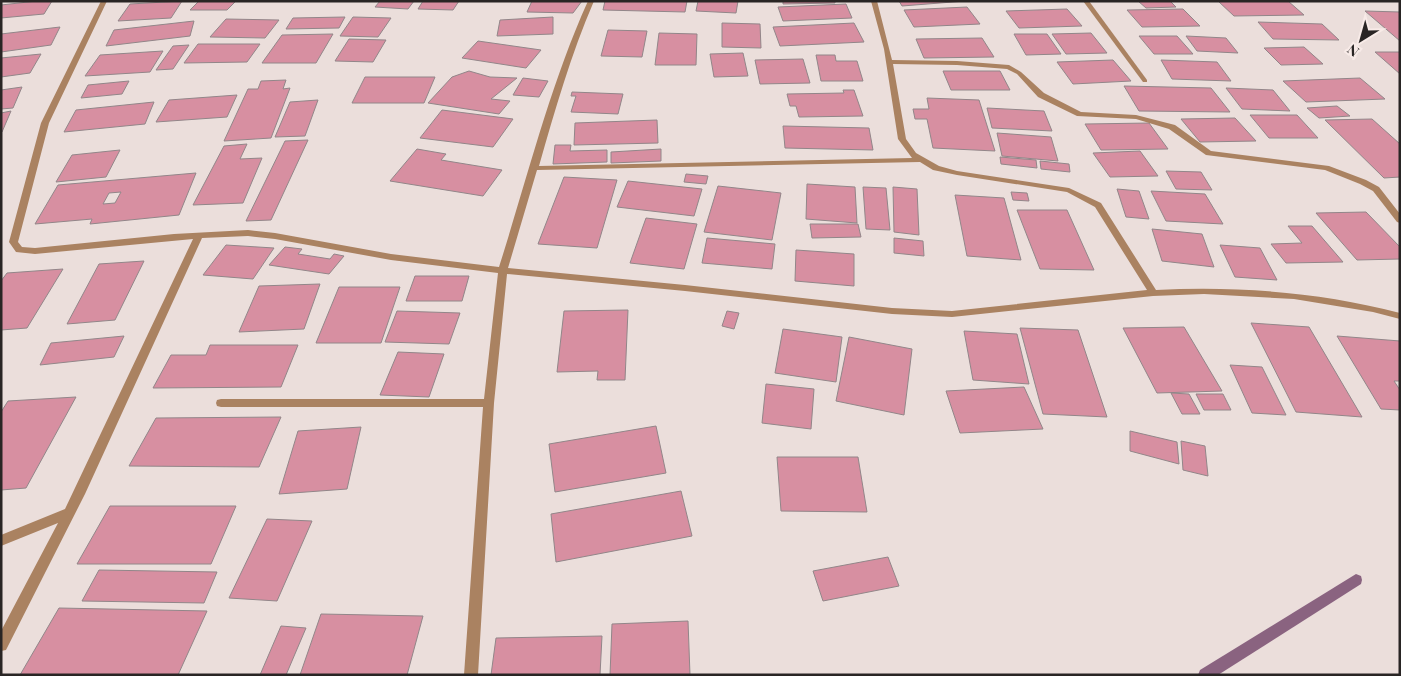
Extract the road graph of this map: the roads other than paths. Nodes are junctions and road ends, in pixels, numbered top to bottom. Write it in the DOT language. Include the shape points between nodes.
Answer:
graph roads {
  1 [pos="104,1"];
  2 [pos="591,1"];
  3 [pos="874,1"];
  4 [pos="1086,1"];
  5 [pos="890,62"];
  6 [pos="1145,81"];
  7 [pos="920,160"];
  8 [pos="536,168"];
  9 [pos="1400,220"];
  10 [pos="199,236"];
  11 [pos="504,272"];
  12 [pos="1153,293"];
  13 [pos="1400,316"];
  14 [pos="221,403"];
  15 [pos="489,404"];
  16 [pos="69,513"];
  17 [pos="1,541"];
  18 [pos="1,645"];
  19 [pos="471,675"];
  1 -- 10 [label="street" via="45,123 13,242 19,250 35,251"];
  2 -- 8 [label="street" via="561,79"];
  3 -- 5 [label="street"];
  4 -- 6 [label="street"];
  5 -- 7 [label="street" via="902,139"];
  5 -- 9 [label="street" via="1009,67 1041,95 1080,114 1136,117 1172,127 1209,153 1326,168 1364,182 1376,189"];
  7 -- 8 [label="street"];
  7 -- 12 [label="street" via="958,173 1069,190 1098,205"];
  8 -- 11 [label="street"];
  10 -- 11 [label="street" via="248,233 275,236 391,257"];
  10 -- 16 [label="street"];
  11 -- 12 [label="street" via="892,311 952,314"];
  11 -- 15 [label="street"];
  12 -- 13 [label="street" via="1204,291 1294,296"];
  14 -- 15 [label="street"];
  15 -- 19 [label="street"];
  16 -- 17 [label="street"];
  16 -- 18 [label="street"];
}
